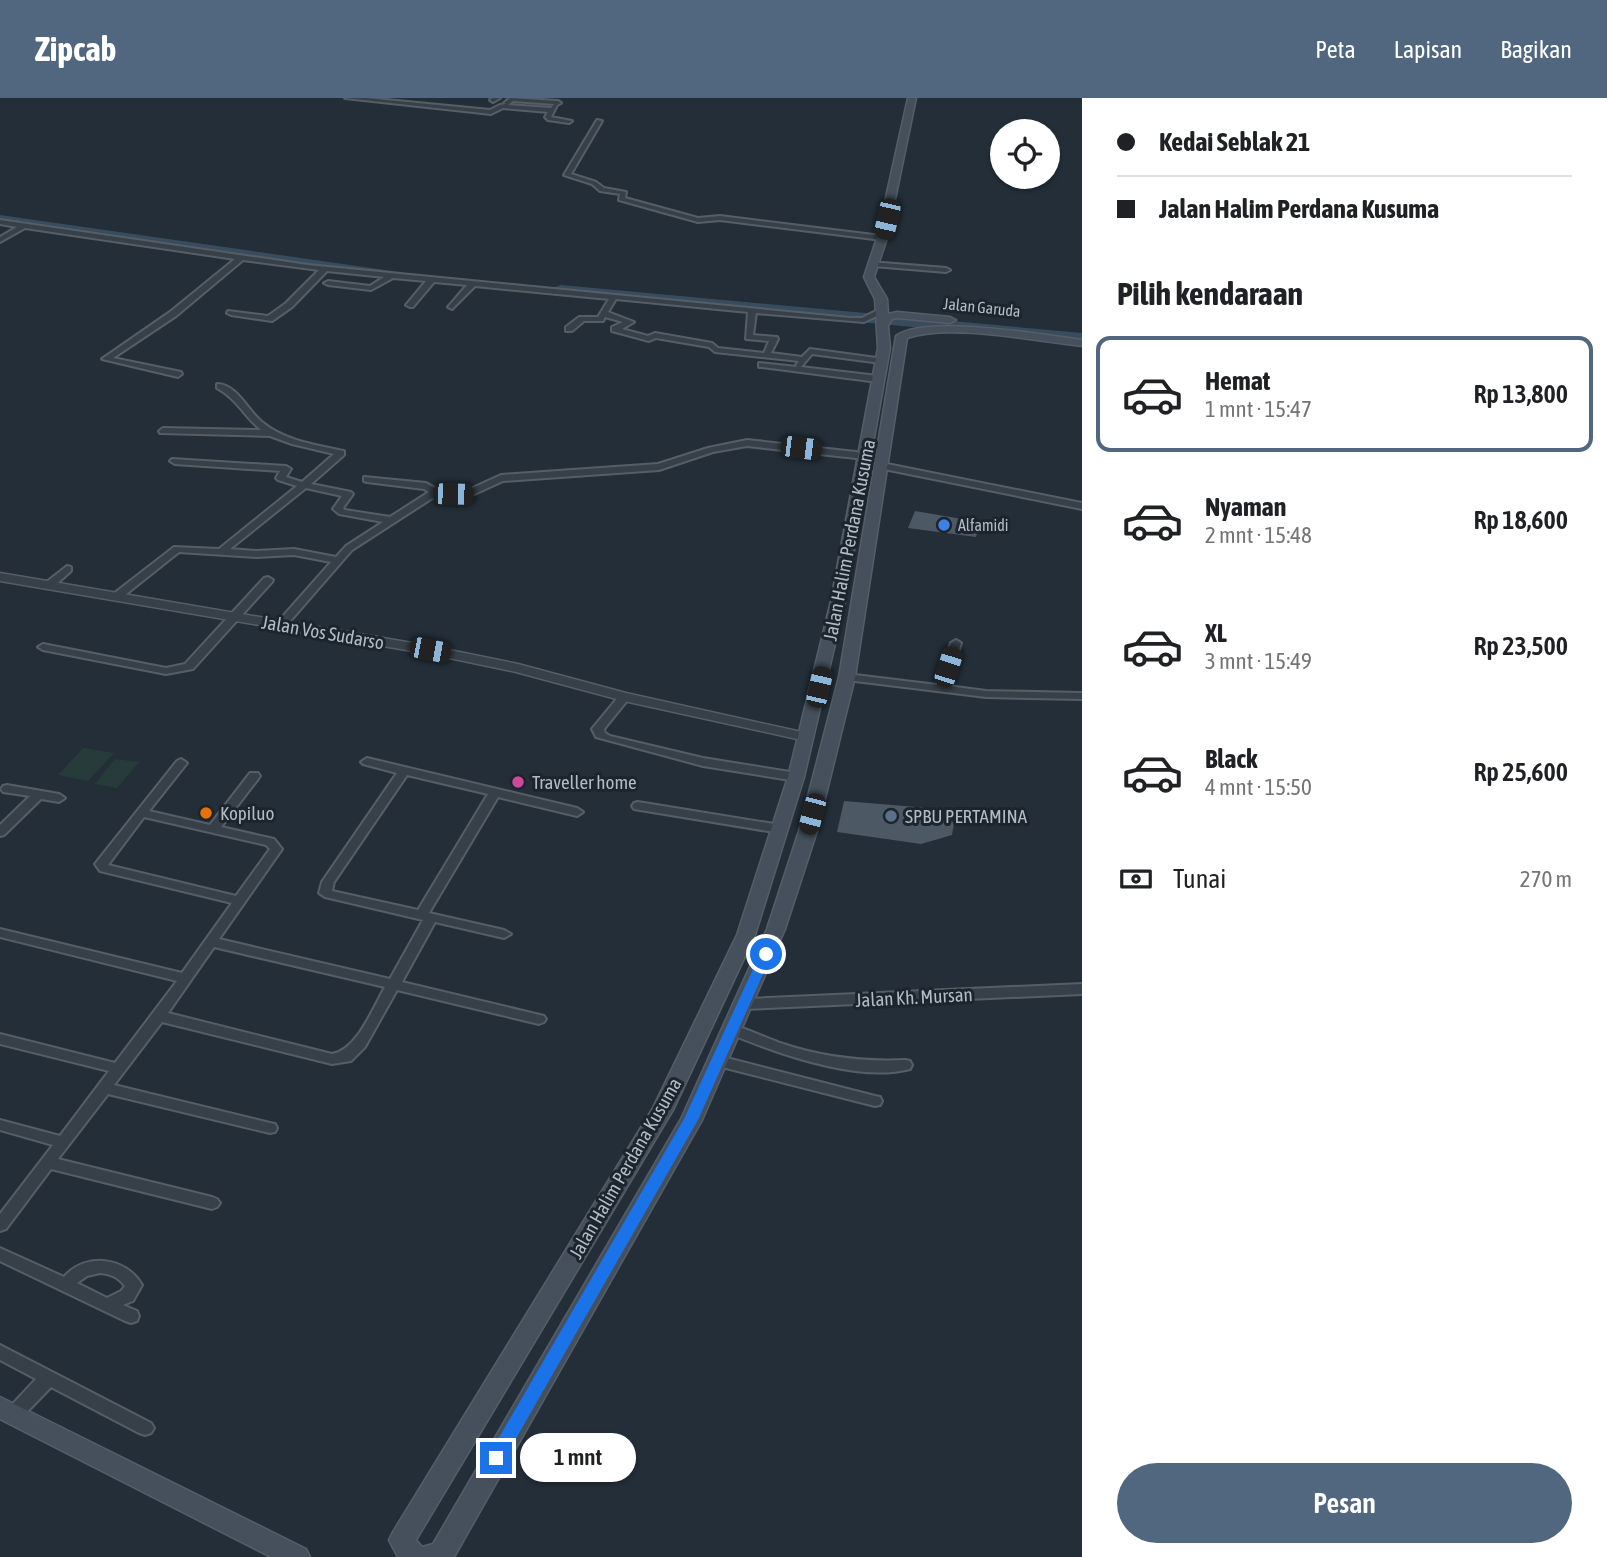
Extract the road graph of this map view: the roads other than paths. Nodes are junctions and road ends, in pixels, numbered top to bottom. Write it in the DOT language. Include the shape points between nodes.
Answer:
graph roads {
  1 [pos="348,98"];
  2 [pos="912,98"];
  3 [pos="560,101"];
  4 [pos="502,106"];
  5 [pos="552,110"];
  6 [pos="569,121"];
  7 [pos="599,121"];
  8 [pos="0,222"];
  9 [pos="24,225"];
  10 [pos="882,238"];
  11 [pos="0,240"];
  12 [pos="912,255"];
  13 [pos="240,258"];
  14 [pos="873,264"];
  15 [pos="906,267"];
  16 [pos="325,270"];
  17 [pos="946,270"];
  18 [pos="390,276"];
  19 [pos="431,280"];
  20 [pos="328,283"];
  21 [pos="472,284"];
  22 [pos="614,297"];
  23 [pos="410,305"];
  24 [pos="452,307"];
  25 [pos="752,310"];
  26 [pos="231,313"];
  27 [pos="605,314"];
  28 [pos="913,316"];
  29 [pos="880,317"];
  30 [pos="569,329"];
  31 [pos="905,333"];
  32 [pos="1082,333"];
  33 [pos="1082,343"];
  34 [pos="766,356"];
  35 [pos="802,359"];
  36 [pos="881,361"];
  37 [pos="762,365"];
  38 [pos="800,370"];
  39 [pos="178,373"];
  40 [pos="878,379"];
  41 [pos="220,386"];
  42 [pos="163,431"];
  43 [pos="274,433"];
  44 [pos="865,456"];
  45 [pos="175,461"];
  46 [pos="881,466"];
  47 [pos="367,479"];
  48 [pos="304,485"];
  49 [pos="437,493"];
  50 [pos="1082,506"];
  51 [pos="389,520"];
  52 [pos="851,524"];
  53 [pos="873,526"];
  54 [pos="221,552"];
  55 [pos="336,560"];
  56 [pos="67,569"];
  57 [pos="842,569"];
  58 [pos="865,572"];
  59 [pos="0,577"];
  60 [pos="268,580"];
  61 [pos="48,586"];
  62 [pos="116,597"];
  63 [pos="235,617"];
  64 [pos="281,625"];
  65 [pos="956,643"];
  66 [pos="43,647"];
  67 [pos="847,677"];
  68 [pos="941,690"];
  69 [pos="1082,696"];
  70 [pos="624,697"];
  71 [pos="806,737"];
  72 [pos="367,762"];
  73 [pos="181,763"];
  74 [pos="403,772"];
  75 [pos="254,776"];
  76 [pos="796,777"];
  77 [pos="7,789"];
  78 [pos="495,792"];
  79 [pos="39,794"];
  80 [pos="58,798"];
  81 [pos="638,806"];
  82 [pos="577,812"];
  83 [pos="141,813"];
  84 [pos="213,829"];
  85 [pos="780,829"];
  86 [pos="0,832"];
  87 [pos="240,901"];
  88 [pos="427,915"];
  89 [pos="0,933"];
  90 [pos="504,934"];
  91 [pos="212,942"];
  92 [pos="184,978"];
  93 [pos="391,986"];
  94 [pos="1082,989"];
  95 [pos="745,1004"];
  96 [pos="159,1016"];
  97 [pos="539,1019"];
  98 [pos="733,1030"];
  99 [pos="0,1039"];
  100 [pos="719,1061"];
  101 [pos="905,1065"];
  102 [pos="118,1069"];
  103 [pos="104,1088"];
  104 [pos="875,1101"];
  105 [pos="0,1125"];
  106 [pos="270,1128"];
  107 [pos="64,1142"];
  108 [pos="50,1163"];
  109 [pos="212,1203"];
  110 [pos="0,1225"];
  111 [pos="0,1254"];
  112 [pos="65,1286"];
  113 [pos="109,1304"];
  114 [pos="131,1316"];
  115 [pos="0,1352"];
  116 [pos="48,1378"];
  117 [pos="7,1411"];
  118 [pos="145,1428"];
  119 [pos="297,1557"];
  120 [pos="413,1557"];
  121 [pos="428,1557"];
  1 -- 4 [label="street" via="491,112"];
  2 -- 10 [label="main road"];
  3 -- 4 [label="street" via="512,99"];
  3 -- 5 [label="street"];
  4 -- 5 [label="street"];
  5 -- 6 [label="street" via="550,120"];
  7 -- 10 [label="street" via="567,175 602,190 624,193 621,199 698,220 720,218"];
  8 -- 9 [label="street"];
  9 -- 11 [label="street"];
  9 -- 13 [label="street"];
  10 -- 14 [label="main road"];
  12 -- 15 [label="street"];
  13 -- 16 [label="street"];
  13 -- 39 [label="street" via="173,314 106,359"];
  14 -- 15 [label="street"];
  14 -- 29 [label="main road, Jalan Halim Perdana Kusuma" via="869,277"];
  15 -- 17 [label="street"];
  16 -- 18 [label="street"];
  16 -- 26 [label="street" via="269,319"];
  18 -- 19 [label="street"];
  18 -- 20 [label="street" via="371,288"];
  19 -- 21 [label="street"];
  19 -- 23 [label="street"];
  21 -- 22 [label="street"];
  21 -- 24 [label="street"];
  22 -- 25 [label="street"];
  22 -- 27 [label="street"];
  25 -- 29 [label="street"];
  25 -- 34 [label="street" via="749,337 774,339"];
  27 -- 30 [label="street" via="600,319 582,319"];
  27 -- 34 [label="street" via="630,322 615,329 649,339 655,335 712,345 715,350"];
  28 -- 29 [label="main road"];
  28 -- 29 [label="main road, Jalan Garuda"];
  28 -- 32 [label="main road, Jalan Garuda"];
  29 -- 36 [label="main road, Jalan Halim Perdana Kusuma"];
  31 -- 33 [label="main road, Jalan Garuda" via="951,330"];
  31 -- 46 [label="main road, Jalan Halim Perdana Kusuma"];
  34 -- 35 [label="street"];
  35 -- 36 [label="street" via="810,351"];
  35 -- 38 [label="street"];
  36 -- 40 [label="main road, Jalan Halim Perdana Kusuma"];
  37 -- 38 [label="street"];
  38 -- 40 [label="street"];
  40 -- 44 [label="main road, Jalan Halim Perdana Kusuma"];
  41 -- 43 [label="street" via="232,391 256,422"];
  42 -- 43 [label="street"];
  43 -- 48 [label="street" via="341,453"];
  44 -- 49 [label="street" via="747,443 659,467 501,478 468,494"];
  44 -- 52 [label="main road, Jalan Halim Perdana Kusuma"];
  45 -- 48 [label="street" via="286,468 281,478"];
  46 -- 50 [label="street"];
  46 -- 53 [label="main road, Jalan Halim Perdana Kusuma"];
  47 -- 49 [label="street" via="426,486"];
  48 -- 51 [label="street" via="348,494 338,509 342,512"];
  48 -- 54 [label="street"];
  49 -- 51 [label="street"];
  51 -- 55 [label="street"];
  52 -- 53 [label="main road"];
  52 -- 57 [label="main road, Jalan Halim Perdana Kusuma"];
  53 -- 58 [label="main road, Jalan Halim Perdana Kusuma"];
  54 -- 55 [label="street" via="294,552"];
  54 -- 62 [label="street" via="177,549"];
  55 -- 64 [label="street"];
  56 -- 61 [label="street"];
  57 -- 58 [label="main road"];
  57 -- 71 [label="main road, Jalan Halim Perdana Kusuma"];
  58 -- 67 [label="main road, Jalan Halim Perdana Kusuma"];
  59 -- 61 [label="street, Jalan Vos Sudarso"];
  60 -- 63 [label="street"];
  61 -- 62 [label="street, Jalan Vos Sudarso"];
  62 -- 63 [label="street, Jalan Vos Sudarso"];
  63 -- 64 [label="street, Jalan Vos Sudarso"];
  63 -- 66 [label="street" via="180,670"];
  64 -- 70 [label="street, Jalan Vos Sudarso" via="518,668"];
  65 -- 68 [label="street"];
  67 -- 68 [label="street"];
  67 -- 95 [label="main road, Jalan Halim Perdana Kusuma" via="799,860"];
  68 -- 69 [label="street"];
  70 -- 71 [label="street, Jalan Vos Sudarso"];
  70 -- 76 [label="street" via="598,729 600,735 703,762"];
  71 -- 76 [label="main road, Jalan Halim Perdana Kusuma"];
  72 -- 74 [label="street"];
  73 -- 83 [label="street"];
  74 -- 78 [label="street"];
  74 -- 88 [label="street" via="325,893"];
  75 -- 84 [label="street"];
  76 -- 85 [label="main road, Jalan Halim Perdana Kusuma"];
  77 -- 79 [label="street"];
  78 -- 82 [label="street"];
  78 -- 88 [label="street"];
  79 -- 80 [label="street"];
  79 -- 86 [label="street"];
  81 -- 85 [label="street"];
  83 -- 84 [label="street"];
  83 -- 87 [label="street" via="103,861 104,868"];
  84 -- 87 [label="street" via="275,845"];
  85 -- 120 [label="main road, Jalan Halim Perdana Kusuma" via="747,935 663,1110 402,1540"];
  87 -- 91 [label="street"];
  88 -- 90 [label="street"];
  88 -- 93 [label="street"];
  89 -- 92 [label="street"];
  91 -- 92 [label="street"];
  91 -- 93 [label="street"];
  92 -- 96 [label="street"];
  93 -- 96 [label="street" via="355,1051 332,1059"];
  93 -- 97 [label="street"];
  94 -- 95 [label="street, Jalan Kh. Mursan"];
  95 -- 98 [label="main road, Jalan Halim Perdana Kusuma"];
  96 -- 102 [label="street"];
  98 -- 100 [label="main road, Jalan Halim Perdana Kusuma"];
  98 -- 101 [label="street" via="839,1065"];
  99 -- 102 [label="street"];
  100 -- 104 [label="street"];
  100 -- 121 [label="main road, Jalan Halim Perdana Kusuma" via="691,1120 441,1555"];
  102 -- 103 [label="street"];
  103 -- 106 [label="street"];
  103 -- 107 [label="street"];
  105 -- 107 [label="street"];
  107 -- 108 [label="street"];
  108 -- 109 [label="street"];
  108 -- 110 [label="street"];
  111 -- 112 [label="street"];
  112 -- 113 [label="street"];
  112 -- 113 [label="street" via="90,1266 107,1266 127,1274 134,1285 127,1296"];
  113 -- 114 [label="street"];
  115 -- 116 [label="street"];
  116 -- 117 [label="street"];
  116 -- 118 [label="street"];
  117 -- 119 [label="main road"];
}
